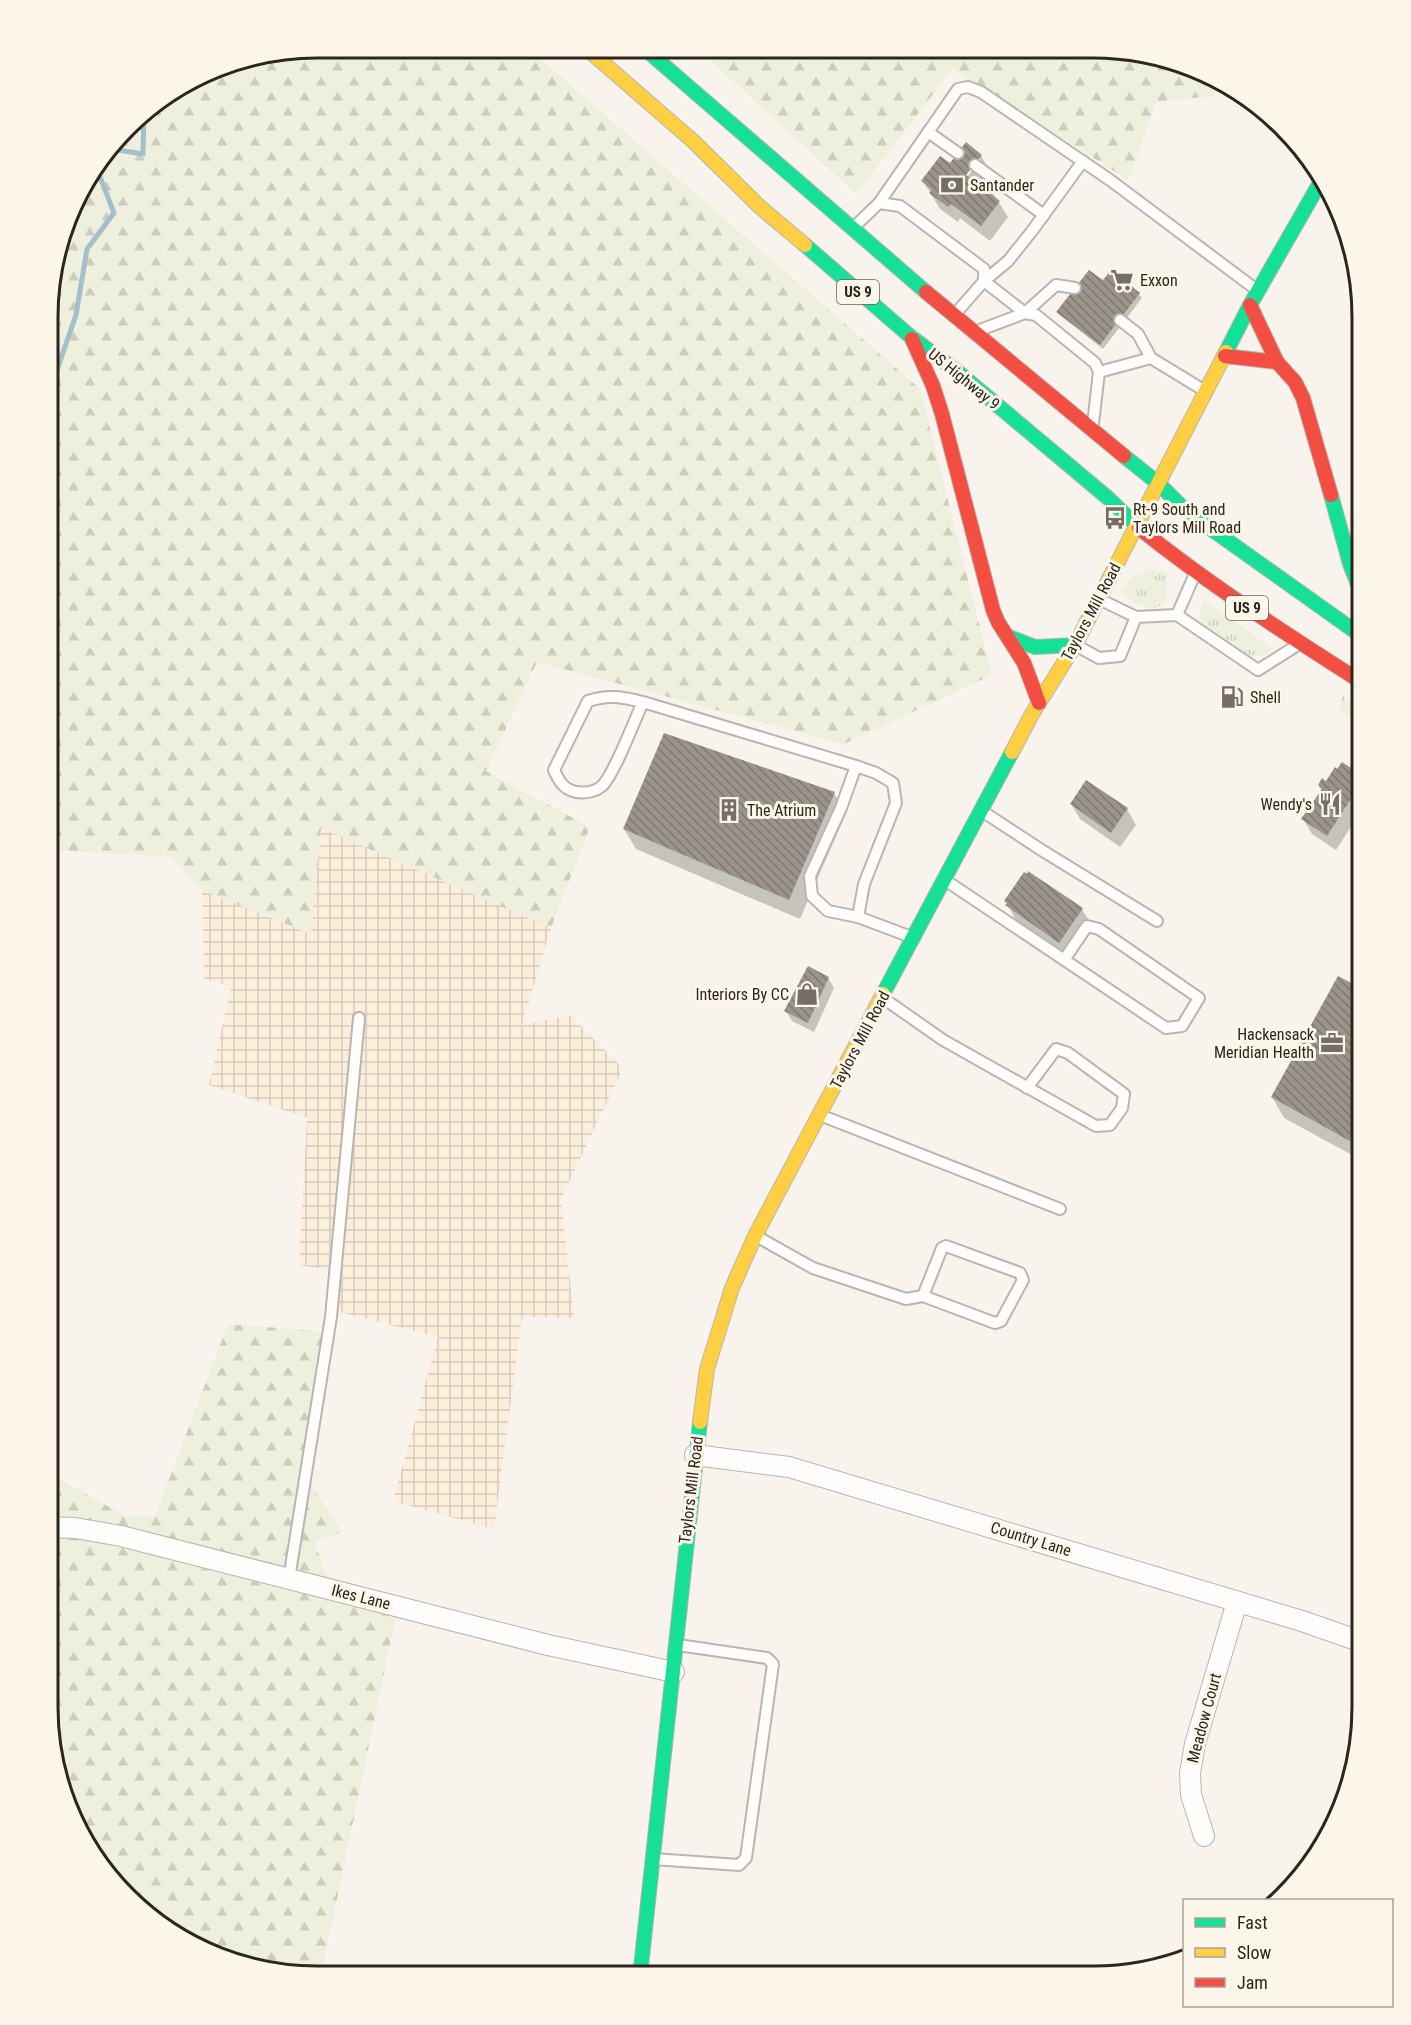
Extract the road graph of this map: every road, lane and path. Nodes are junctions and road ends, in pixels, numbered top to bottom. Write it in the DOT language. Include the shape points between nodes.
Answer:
graph roads {
  1 [pos="597,58"];
  2 [pos="655,58"];
  3 [pos="928,132"];
  4 [pos="958,153"];
  5 [pos="1083,161"];
  6 [pos="975,165"];
  7 [pos="1317,187"];
  8 [pos="879,203"];
  9 [pos="1044,215"];
  10 [pos="852,230"];
  11 [pos="984,281"];
  12 [pos="1075,288"];
  13 [pos="1258,291"];
  14 [pos="1250,305"];
  15 [pos="1025,313"];
  16 [pos="954,316"];
  17 [pos="1120,320"];
  18 [pos="974,332"];
  19 [pos="911,337"];
  20 [pos="1225,356"];
  21 [pos="1151,358"];
  22 [pos="1277,362"];
  23 [pos="1099,372"];
  24 [pos="1206,391"];
  25 [pos="1093,430"];
  26 [pos="1159,484"];
  27 [pos="1137,526"];
  28 [pos="1352,569"];
  29 [pos="1196,572"];
  30 [pos="1099,599"];
  31 [pos="1177,615"];
  32 [pos="1136,617"];
  33 [pos="1352,629"];
  34 [pos="1009,637"];
  35 [pos="1301,643"];
  36 [pos="1075,645"];
  37 [pos="1352,676"];
  38 [pos="643,702"];
  39 [pos="1039,703"];
  40 [pos="856,766"];
  41 [pos="982,811"];
  42 [pos="944,880"];
  43 [pos="858,917"];
  44 [pos="1157,921"];
  45 [pos="914,938"];
  46 [pos="1064,960"];
  47 [pos="882,998"];
  48 [pos="359,1018"];
  49 [pos="1027,1088"];
  50 [pos="820,1115"];
  51 [pos="1060,1209"];
  52 [pos="755,1236"];
  53 [pos="922,1296"];
  54 [pos="695,1455"];
  55 [pos="58,1527"];
  56 [pos="289,1579"];
  57 [pos="1237,1602"];
  58 [pos="1352,1639"];
  59 [pos="677,1645"];
  60 [pos="674,1672"];
  61 [pos="1204,1836"];
  62 [pos="653,1859"];
  63 [pos="641,1966"];
  1 -- 19 [label="main road, US Highway 9 / US 9" via="693,141 760,207"];
  2 -- 10 [label="main road, US 9"];
  3 -- 4 [label="lane"];
  3 -- 5 [label="lane" via="958,89 968,87"];
  3 -- 8 [label="lane"];
  5 -- 9 [label="lane"];
  5 -- 13 [label="lane"];
  6 -- 9 [label="lane"];
  7 -- 13 [label="main road, Taylors Mill Road"];
  8 -- 10 [label="lane"];
  8 -- 11 [label="lane" via="900,206 984,269"];
  9 -- 11 [label="lane" via="1008,261"];
  10 -- 16 [label="main road, US 9"];
  11 -- 15 [label="lane"];
  11 -- 16 [label="lane"];
  12 -- 15 [label="lane" via="1056,285"];
  13 -- 14 [label="main road, Taylors Mill Road"];
  14 -- 20 [label="main road, Taylors Mill Road"];
  14 -- 22 [label="main road"];
  15 -- 18 [label="lane"];
  15 -- 23 [label="lane" via="1036,315 1095,363"];
  16 -- 18 [label="main road, US 9"];
  17 -- 21 [label="lane" via="1138,334"];
  18 -- 25 [label="main road, US 9"];
  19 -- 27 [label="main road, US Highway 9 / US 9" via="959,373"];
  19 -- 34 [label="main road" via="942,414 993,610"];
  20 -- 22 [label="main road"];
  20 -- 24 [label="main road, Taylors Mill Road"];
  21 -- 23 [label="lane"];
  21 -- 24 [label="lane"];
  22 -- 28 [label="main road" via="1303,398"];
  23 -- 25 [label="lane"];
  24 -- 26 [label="main road, Taylors Mill Road"];
  25 -- 26 [label="main road, US 9"];
  26 -- 27 [label="main road, Taylors Mill Road"];
  26 -- 33 [label="main road, US 9" via="1186,511"];
  27 -- 29 [label="main road, US Highway 9 / US 9"];
  27 -- 30 [label="main road, Taylors Mill Road"];
  29 -- 31 [label="lane"];
  29 -- 35 [label="main road, US Highway 9 / US 9"];
  30 -- 32 [label="lane"];
  30 -- 36 [label="main road, Taylors Mill Road"];
  31 -- 32 [label="lane"];
  31 -- 35 [label="lane" via="1258,670"];
  32 -- 36 [label="lane" via="1120,656 1099,658"];
  34 -- 36 [label="main road" via="1035,647"];
  34 -- 39 [label="main road"];
  35 -- 37 [label="main road, US Highway 9 / US 9"];
  36 -- 39 [label="main road, Taylors Mill Road"];
  38 -- 38 [label="lane" via="616,696 588,701 554,770 560,784 583,793 602,786"];
  38 -- 40 [label="lane"];
  39 -- 41 [label="main road, Taylors Mill Road"];
  40 -- 43 [label="lane" via="893,783 896,803 864,884"];
  40 -- 43 [label="lane" via="810,876 812,896 828,910"];
  41 -- 42 [label="main road, Taylors Mill Road"];
  41 -- 44 [label="lane"];
  42 -- 45 [label="main road, Taylors Mill Road"];
  42 -- 46 [label="lane"];
  43 -- 45 [label="lane"];
  45 -- 47 [label="main road, Taylors Mill Road"];
  46 -- 46 [label="lane" via="1166,1028 1182,1026 1199,998 1099,929 1087,926"];
  47 -- 49 [label="lane" via="943,1040"];
  47 -- 50 [label="main road, Taylors Mill Road"];
  48 -- 56 [label="lane" via="331,1317"];
  49 -- 49 [label="lane" via="1096,1126 1110,1125 1122,1108 1124,1094 1056,1048"];
  50 -- 51 [label="lane"];
  50 -- 52 [label="main road, Taylors Mill Road"];
  52 -- 53 [label="lane" via="813,1268 906,1299"];
  52 -- 54 [label="main road, Taylors Mill Road" via="717,1330 707,1369"];
  53 -- 53 [label="lane" via="994,1323 1001,1321 1023,1280 1020,1273 946,1246"];
  54 -- 57 [label="street, Country Lane" via="789,1467"];
  54 -- 59 [label="main road, Taylors Mill Road"];
  55 -- 56 [label="street, Ikes Lane" via="121,1536"];
  56 -- 60 [label="street, Ikes Lane" via="548,1645"];
  57 -- 58 [label="street, Country Lane"];
  57 -- 61 [label="street, Meadow Court" via="1190,1773 1191,1795"];
  59 -- 60 [label="main road, Taylors Mill Road"];
  59 -- 62 [label="lane" via="767,1658 772,1664 746,1858 739,1865"];
  60 -- 62 [label="main road, Taylors Mill Road"];
  62 -- 63 [label="main road, Taylors Mill Road"];
}
